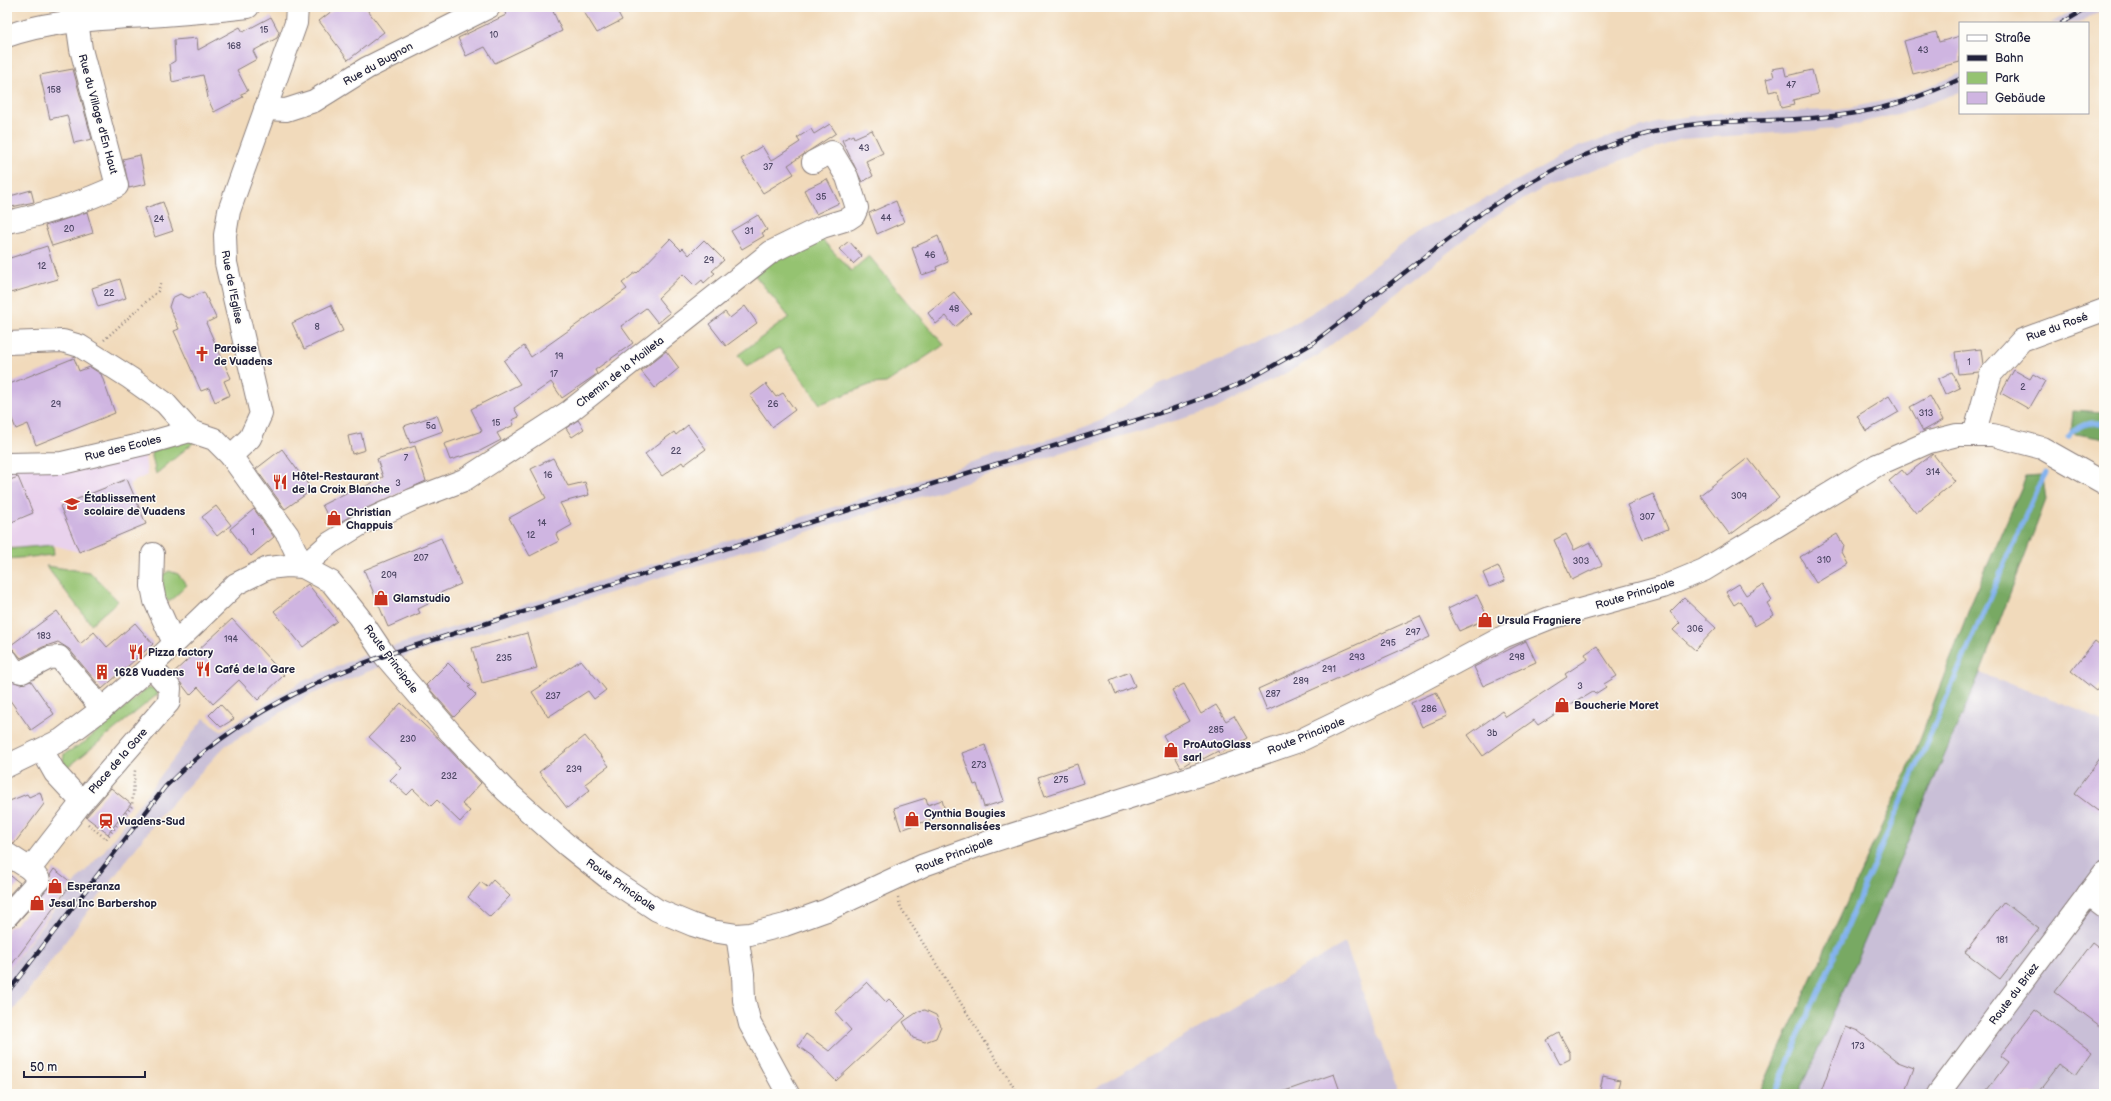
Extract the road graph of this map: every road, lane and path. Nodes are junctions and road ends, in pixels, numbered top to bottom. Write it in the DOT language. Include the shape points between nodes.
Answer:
graph roads {
  1 [pos="248,7"];
  2 [pos="297,7"];
  3 [pos="489,7"];
  4 [pos="77,21"];
  5 [pos="7,36"];
  6 [pos="265,109"];
  7 [pos="813,162"];
  8 [pos="7,222"];
  9 [pos="161,281"];
  10 [pos="2104,310"];
  11 [pos="7,343"];
  12 [pos="91,353"];
  13 [pos="190,431"];
  14 [pos="1974,435"];
  15 [pos="231,456"];
  16 [pos="7,464"];
  17 [pos="2104,483"];
  18 [pos="153,554"];
  19 [pos="303,567"];
  20 [pos="174,643"];
  21 [pos="7,660"];
  22 [pos="151,666"];
  23 [pos="102,709"];
  24 [pos="42,750"];
  25 [pos="127,752"];
  26 [pos="7,766"];
  27 [pos="78,808"];
  28 [pos="7,854"];
  29 [pos="30,869"];
  30 [pos="2104,873"];
  31 [pos="898,897"];
  32 [pos="2096,900"];
  33 [pos="7,916"];
  34 [pos="737,935"];
  35 [pos="788,1094"];
  36 [pos="1018,1094"];
  37 [pos="1938,1094"];
  1 -- 4 [label="street" via="205,13"];
  2 -- 6 [label="street, Rue de l'Eglise" via="296,22"];
  3 -- 6 [label="street, Rue du Bugnon" via="367,68 314,101 286,110"];
  4 -- 5 [label="street" via="38,27"];
  4 -- 8 [label="street, Rue du Village d'En Haut" via="81,50 117,186 94,197 33,217"];
  6 -- 15 [label="street, Rue de l'Eglise" via="229,211 225,235 226,264 261,414 250,438"];
  7 -- 19 [label="street, Chemin de la Moilleta" via="832,152 847,177 857,208 854,215 822,227 771,252 570,410 464,480 412,500 362,524 330,543"];
  9 -- 12 [label="path" via="158,291"];
  10 -- 14 [label="street, Rue du Rosé" via="2022,340 1991,374"];
  11 -- 12 [label="street" via="63,340"];
  12 -- 13 [label="street" via="165,403"];
  13 -- 15 [label="street" via="214,439"];
  13 -- 16 [label="street, Rue des Ecoles" via="62,463"];
  14 -- 17 [label="street, Route Principale" via="1993,435 2042,448"];
  14 -- 34 [label="street, Route Principale" via="1950,436 1913,448 1877,465 1704,570 1662,587 1550,618 1505,636 1398,693 1299,740 924,865 827,910 785,925"];
  15 -- 19 [label="street" via="288,535"];
  18 -- 20 [label="street" via="152,586 155,601"];
  19 -- 20 [label="street, Route Principale" via="268,568 236,584"];
  19 -- 34 [label="street, Route Principale" via="331,582 386,656 446,727 505,790 568,846 607,877 657,910 693,925"];
  20 -- 22 [label="street, Route Principale"];
  21 -- 23 [label="street" via="12,668 22,672 49,658 59,657"];
  22 -- 23 [label="street, Route Principale"];
  22 -- 25 [label="street, Place de la Gare" via="170,688 169,702"];
  23 -- 24 [label="street, Route Principale"];
  24 -- 26 [label="street, Route Principale"];
  24 -- 27 [label="street, Place de la Gare"];
  25 -- 27 [label="street, Place de la Gare"];
  25 -- 27 [label="path" via="135,766 132,806 106,839"];
  27 -- 29 [label="street"];
  28 -- 29 [label="street"];
  29 -- 33 [label="street" via="39,880"];
  30 -- 32 [label="street, Route du Briez"];
  31 -- 36 [label="path" via="901,908"];
  32 -- 37 [label="street, Route du Briez" via="2013,997"];
  34 -- 35 [label="street" via="744,1000 750,1024"];
}
